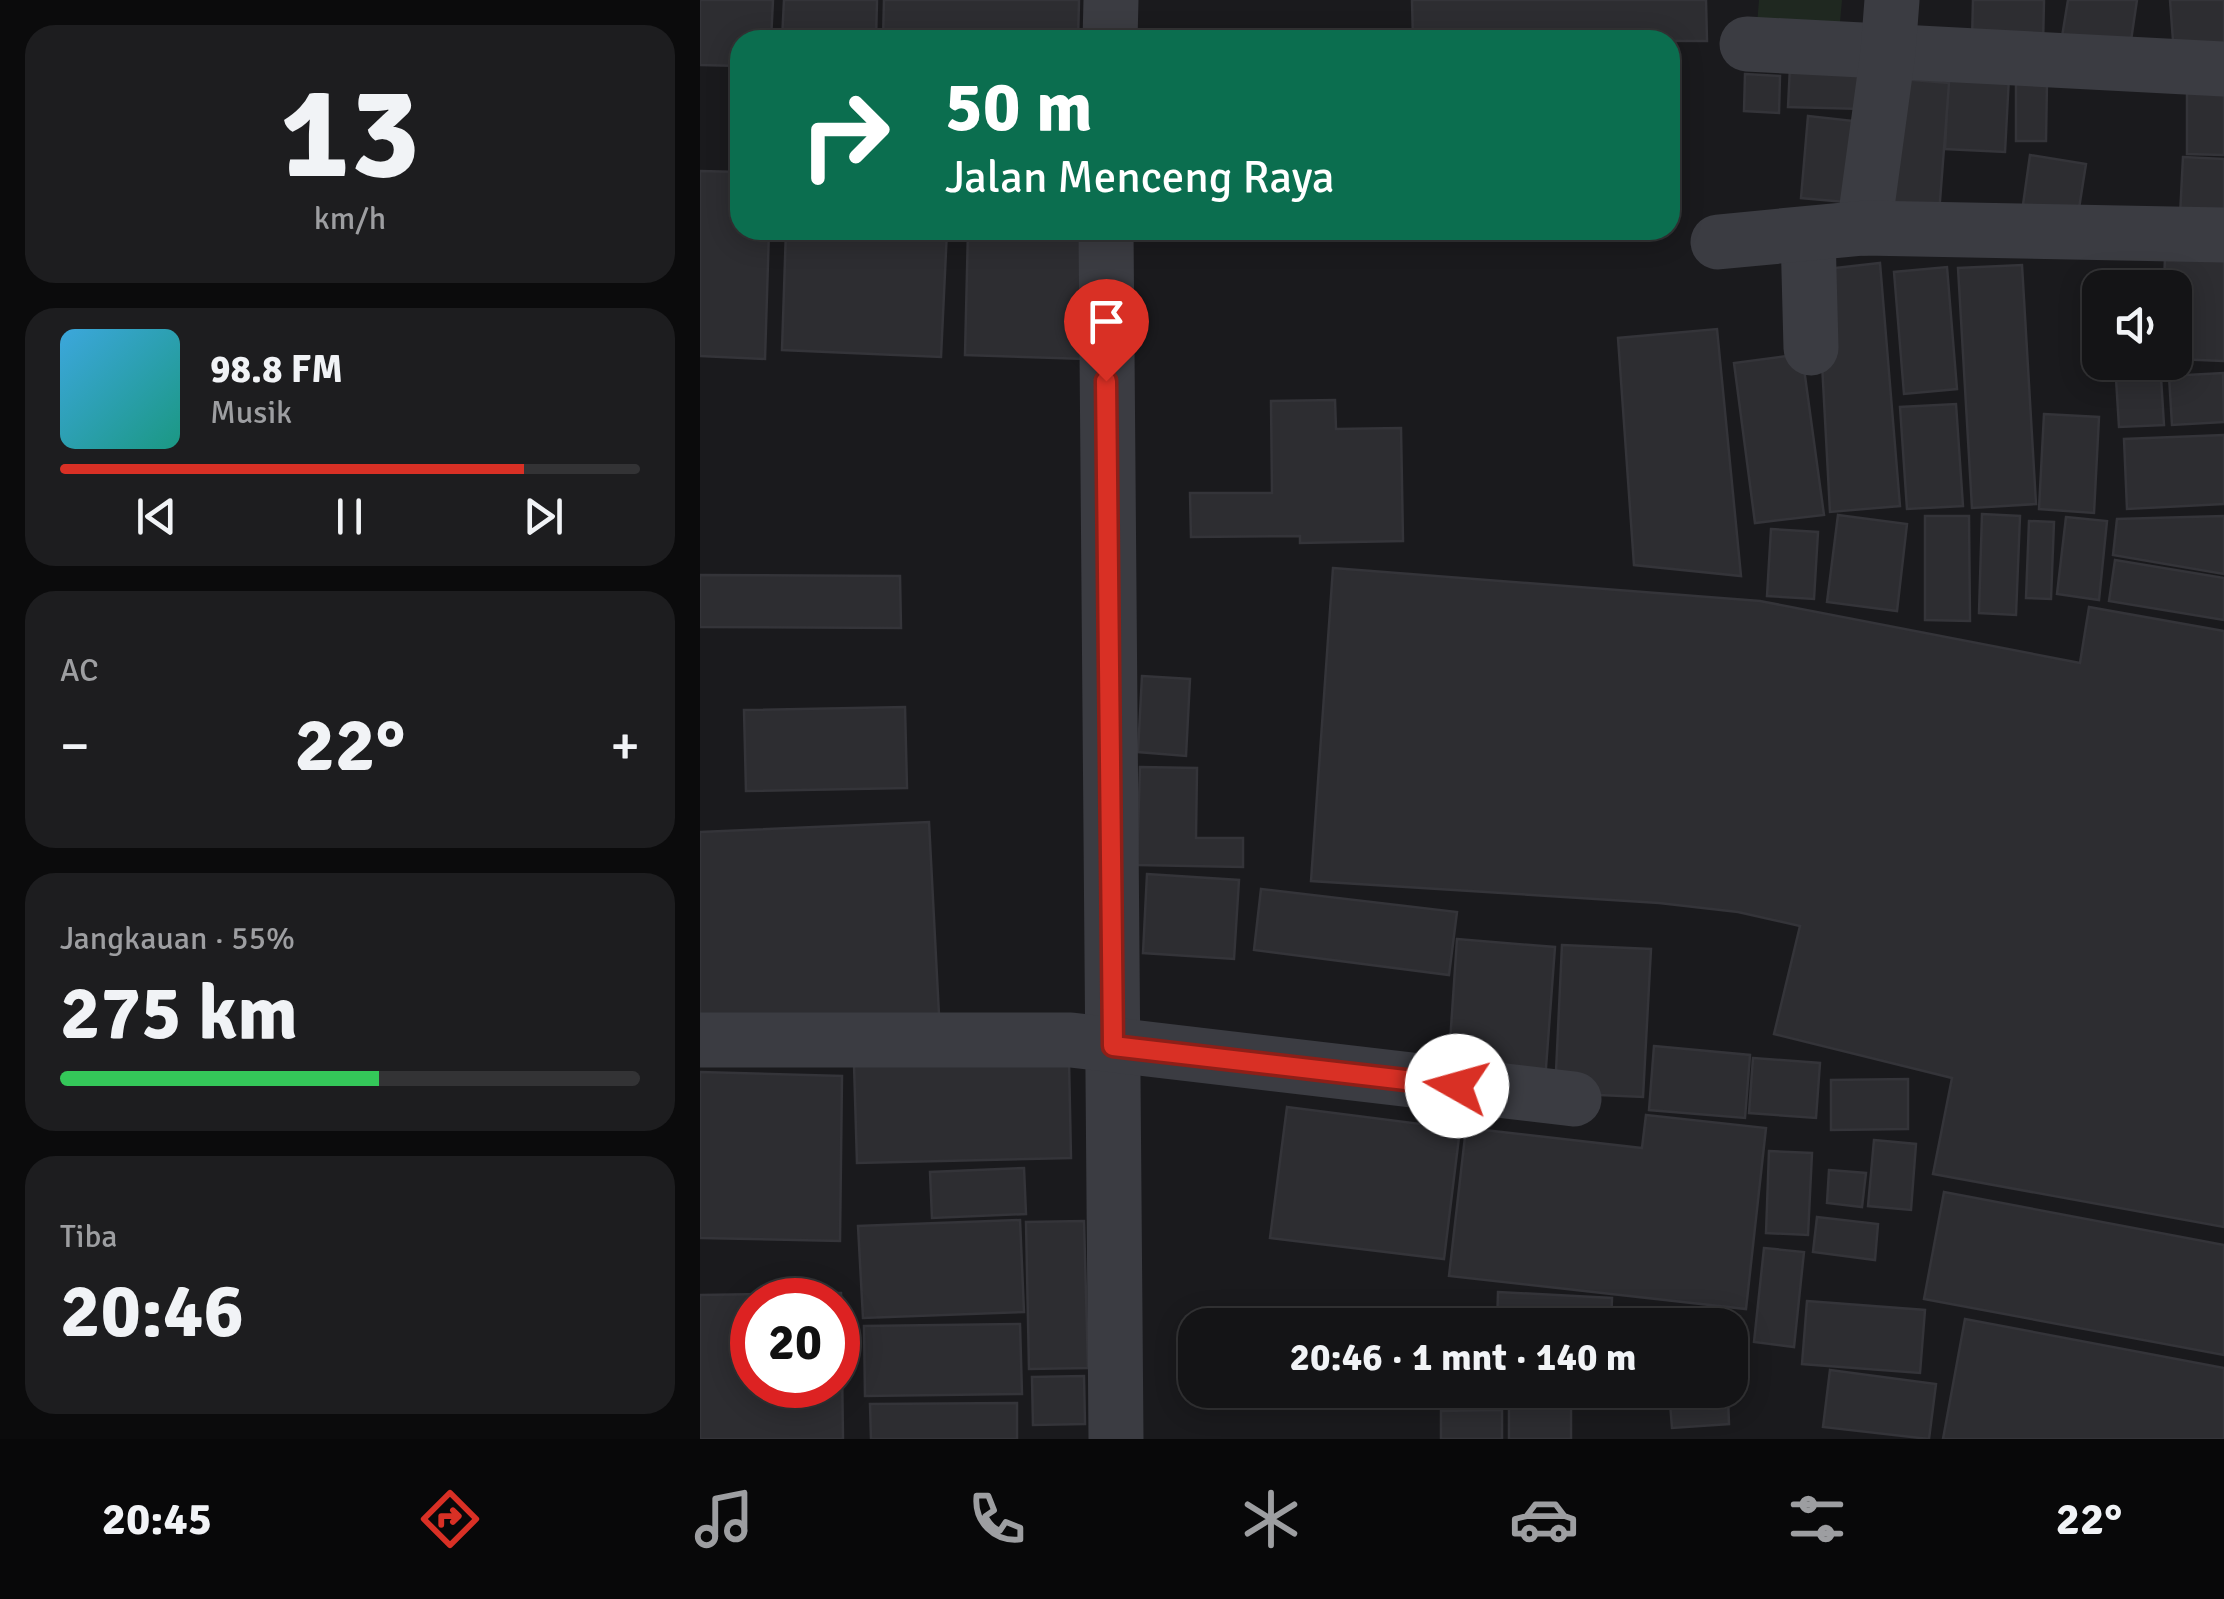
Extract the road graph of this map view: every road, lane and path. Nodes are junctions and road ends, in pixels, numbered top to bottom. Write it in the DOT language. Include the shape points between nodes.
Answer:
graph roads {
  1 [pos="1110,0"];
  2 [pos="1890,26"];
  3 [pos="1110,30"];
  4 [pos="1747,44"];
  5 [pos="2224,69"];
  6 [pos="1864,228"];
  7 [pos="1808,234"];
  8 [pos="2224,235"];
  9 [pos="1106,240"];
  10 [pos="1718,242"];
  11 [pos="1811,348"];
  12 [pos="700,1040"];
  13 [pos="1113,1046"];
  14 [pos="1574,1100"];
  15 [pos="1116,1439"];
  1 -- 3 [label="street"];
  2 -- 4 [label="street"];
  2 -- 5 [label="street"];
  2 -- 6 [label="street"];
  6 -- 7 [label="street"];
  6 -- 8 [label="street"];
  7 -- 10 [label="street"];
  7 -- 11 [label="street"];
  9 -- 13 [label="street"];
  12 -- 13 [label="street" via="1071,1040"];
  13 -- 14 [label="street"];
  13 -- 15 [label="street"];
}
